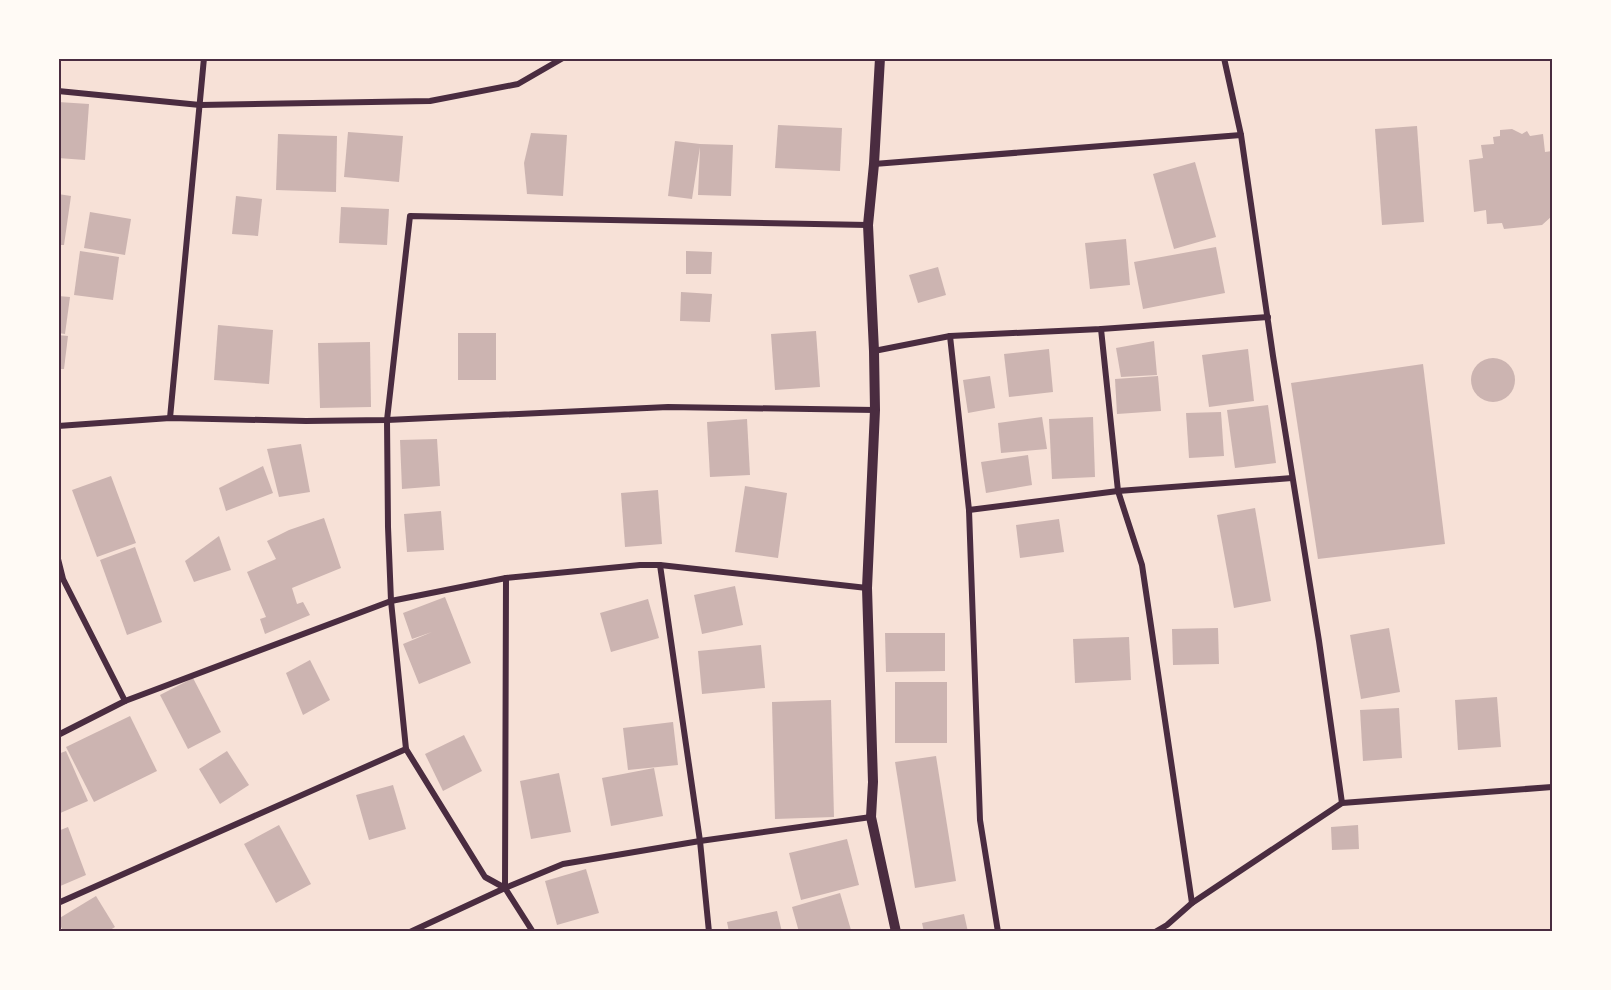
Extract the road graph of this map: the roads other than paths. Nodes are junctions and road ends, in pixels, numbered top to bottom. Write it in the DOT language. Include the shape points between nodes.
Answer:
graph roads {
  1 [pos="204,58"];
  2 [pos="563,58"];
  3 [pos="879,58"];
  4 [pos="1224,58"];
  5 [pos="58,91"];
  6 [pos="200,105"];
  7 [pos="1241,135"];
  8 [pos="874,164"];
  9 [pos="868,225"];
  10 [pos="1268,317"];
  11 [pos="1101,329"];
  12 [pos="950,336"];
  13 [pos="874,351"];
  14 [pos="875,410"];
  15 [pos="170,418"];
  16 [pos="387,420"];
  17 [pos="58,426"];
  18 [pos="1292,478"];
  19 [pos="1118,491"];
  20 [pos="969,510"];
  21 [pos="58,559"];
  22 [pos="660,565"];
  23 [pos="506,578"];
  24 [pos="61,580"];
  25 [pos="867,588"];
  26 [pos="391,601"];
  27 [pos="125,701"];
  28 [pos="58,735"];
  29 [pos="406,750"];
  30 [pos="1552,787"];
  31 [pos="1342,802"];
  32 [pos="871,817"];
  33 [pos="700,841"];
  34 [pos="505,888"];
  35 [pos="58,903"];
  36 [pos="1192,903"];
  37 [pos="410,932"];
  38 [pos="533,932"];
  39 [pos="709,932"];
  40 [pos="896,932"];
  41 [pos="998,932"];
  42 [pos="1155,932"];
  1 -- 6 [label="street"];
  2 -- 6 [label="street" via="518,84 430,101"];
  3 -- 8 [label="street"];
  4 -- 7 [label="street"];
  5 -- 6 [label="street"];
  6 -- 15 [label="street"];
  7 -- 8 [label="street"];
  7 -- 10 [label="street"];
  8 -- 9 [label="street"];
  9 -- 13 [label="street"];
  9 -- 16 [label="street" via="410,216"];
  10 -- 11 [label="street"];
  10 -- 18 [label="street"];
  11 -- 12 [label="street"];
  11 -- 19 [label="street"];
  12 -- 13 [label="street"];
  12 -- 20 [label="street"];
  13 -- 14 [label="street"];
  14 -- 16 [label="street" via="668,407"];
  14 -- 25 [label="street"];
  15 -- 16 [label="street"];
  15 -- 17 [label="street"];
  16 -- 26 [label="street"];
  18 -- 19 [label="street"];
  18 -- 31 [label="street"];
  19 -- 20 [label="street"];
  19 -- 36 [label="street" via="1142,565"];
  20 -- 41 [label="street" via="980,820"];
  21 -- 24 [label="street"];
  22 -- 23 [label="street"];
  22 -- 25 [label="street"];
  22 -- 33 [label="street"];
  23 -- 26 [label="street"];
  23 -- 34 [label="street"];
  24 -- 27 [label="street"];
  25 -- 32 [label="street"];
  26 -- 27 [label="street"];
  26 -- 29 [label="street"];
  27 -- 28 [label="street"];
  29 -- 34 [label="street" via="485,877"];
  29 -- 35 [label="street"];
  30 -- 31 [label="street"];
  31 -- 36 [label="street"];
  32 -- 33 [label="street"];
  32 -- 40 [label="street"];
  33 -- 34 [label="street" via="563,864"];
  33 -- 39 [label="street"];
  34 -- 37 [label="street"];
  34 -- 38 [label="street"];
  36 -- 42 [label="street"];
}
